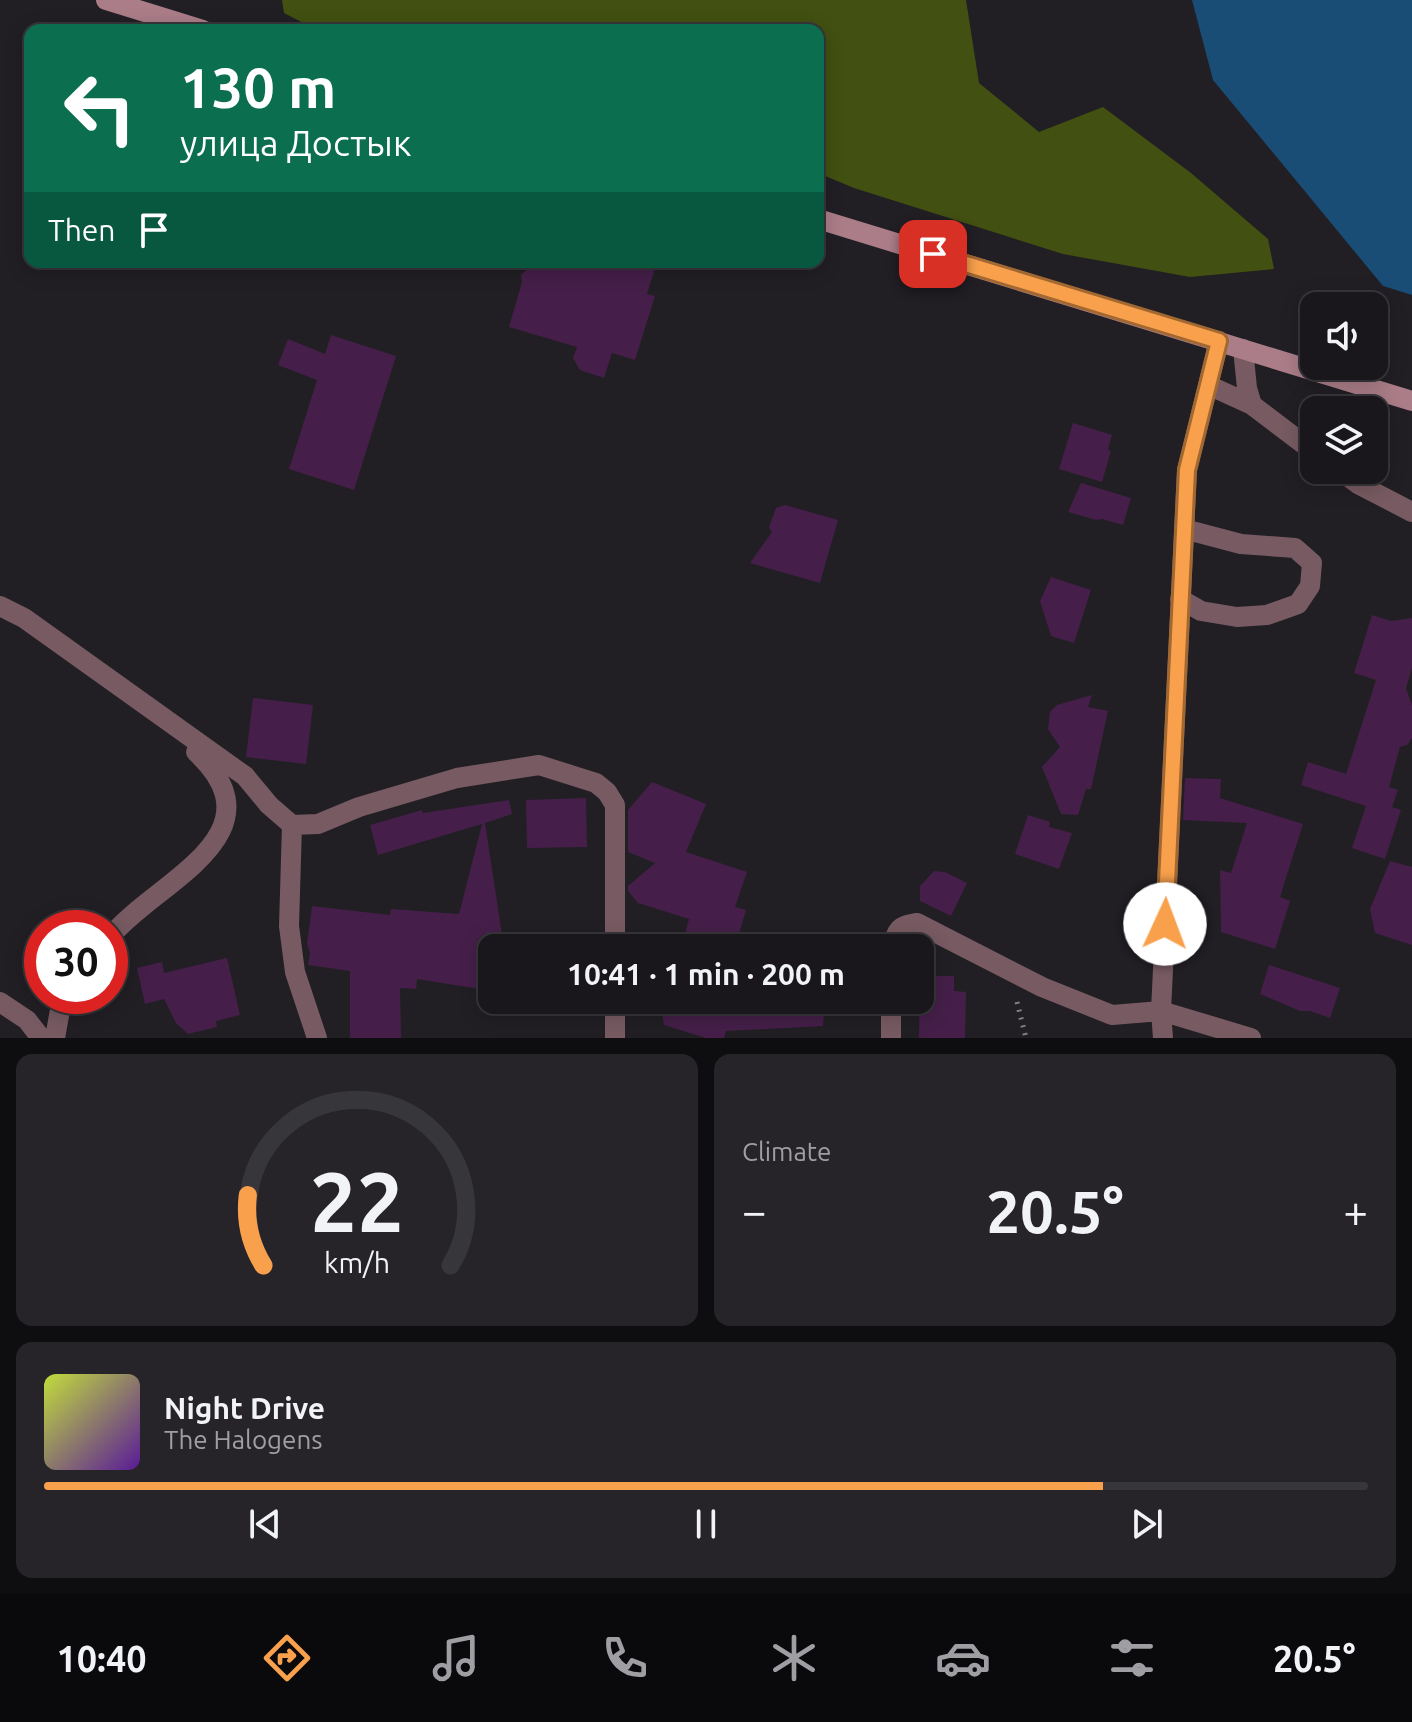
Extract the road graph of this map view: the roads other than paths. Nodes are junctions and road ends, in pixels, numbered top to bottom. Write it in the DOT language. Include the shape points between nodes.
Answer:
graph roads {
  1 [pos="106,0"];
  2 [pos="184,24"];
  3 [pos="824,221"];
  4 [pos="1219,341"];
  5 [pos="1243,349"];
  6 [pos="1208,385"];
  7 [pos="1412,401"];
  8 [pos="1252,405"];
  9 [pos="1300,441"];
  10 [pos="1358,484"];
  11 [pos="1412,512"];
  12 [pos="1184,529"];
  13 [pos="1180,599"];
  14 [pos="0,606"];
  15 [pos="163,717"];
  16 [pos="224,792"];
  17 [pos="261,795"];
  18 [pos="292,825"];
  19 [pos="128,921"];
  20 [pos="615,934"];
  21 [pos="896,934"];
  22 [pos="0,1002"];
  23 [pos="1161,1011"];
  24 [pos="59,1014"];
  25 [pos="615,1014"];
  26 [pos="891,1014"];
  27 [pos="41,1038"];
  28 [pos="55,1038"];
  29 [pos="317,1038"];
  30 [pos="615,1038"];
  31 [pos="891,1038"];
  32 [pos="1163,1038"];
  33 [pos="1251,1038"];
  1 -- 2 [label="main road"];
  3 -- 4 [label="main road"];
  4 -- 5 [label="main road"];
  4 -- 6 [label="street"];
  5 -- 7 [label="main road"];
  5 -- 8 [label="street"];
  6 -- 8 [label="street"];
  6 -- 12 [label="street" via="1187,470"];
  8 -- 9 [label="street"];
  10 -- 11 [label="street"];
  12 -- 13 [label="street"];
  12 -- 13 [label="street" via="1241,544 1295,548 1312,563 1310,586 1298,604 1267,615 1201,611"];
  13 -- 23 [label="street"];
  14 -- 15 [label="street"];
  15 -- 16 [label="street" via="209,765"];
  15 -- 17 [label="street" via="245,776"];
  16 -- 17 [label="street"];
  16 -- 19 [label="street" via="224,828 214,843"];
  17 -- 18 [label="street"];
  18 -- 20 [label="street" via="318,824 387,798 500,770 539,765 596,783 615,805"];
  18 -- 29 [label="street" via="289,926 295,972"];
  21 -- 23 [label="street" via="917,923 1042,987 1112,1015"];
  22 -- 27 [label="street" via="27,1020"];
  23 -- 32 [label="street"];
  23 -- 33 [label="street"];
  24 -- 28 [label="street"];
  25 -- 30 [label="street"];
  26 -- 31 [label="street"];
}
